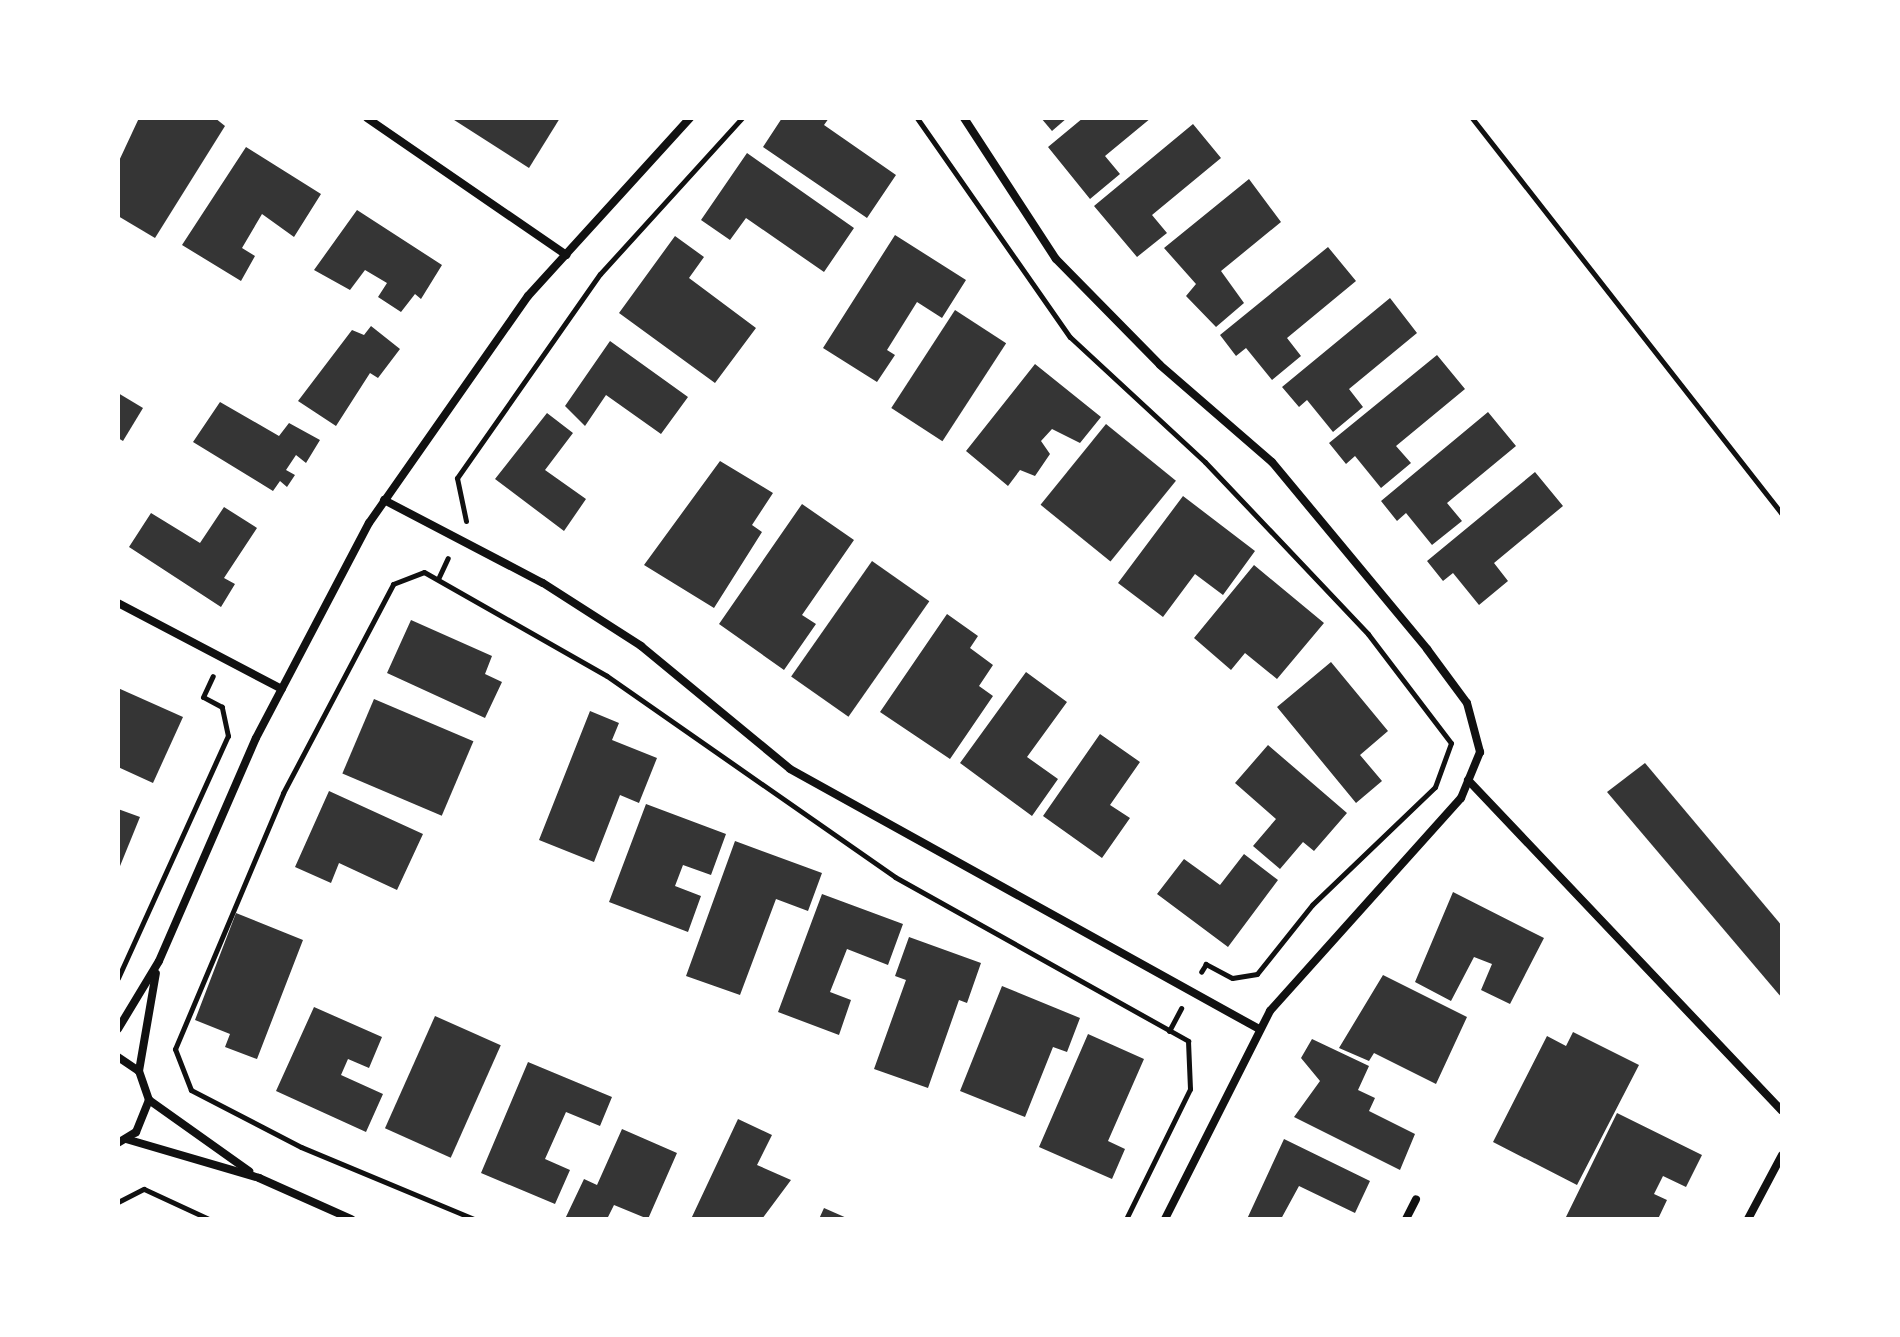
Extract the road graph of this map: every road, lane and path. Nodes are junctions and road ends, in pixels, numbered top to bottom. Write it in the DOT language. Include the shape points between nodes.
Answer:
graph roads {
  1 [pos="367,118"];
  2 [pos="690,118"];
  3 [pos="742,118"];
  4 [pos="917,118"];
  5 [pos="964,118"];
  6 [pos="1472,118"];
  7 [pos="566,255"];
  8 [pos="384,500"];
  9 [pos="1782,514"];
  10 [pos="457,538"];
  11 [pos="438,579"];
  12 [pos="118,603"];
  13 [pos="223,657"];
  14 [pos="282,689"];
  15 [pos="1468,780"];
  16 [pos="159,961"];
  17 [pos="118,978"];
  18 [pos="1190,991"];
  19 [pos="118,1029"];
  20 [pos="1259,1029"];
  21 [pos="1169,1031"];
  22 [pos="118,1057"];
  23 [pos="139,1071"];
  24 [pos="149,1100"];
  25 [pos="1782,1111"];
  26 [pos="122,1141"];
  27 [pos="1782,1155"];
  28 [pos="259,1178"];
  29 [pos="1416,1199"];
  30 [pos="118,1202"];
  31 [pos="209,1219"];
  32 [pos="351,1219"];
  33 [pos="474,1219"];
  34 [pos="1126,1219"];
  35 [pos="1165,1219"];
  36 [pos="1406,1219"];
  37 [pos="1748,1219"];
  1 -- 7 [label="street"];
  2 -- 7 [label="street"];
  3 -- 10 [label="path" via="600,274 457,478 459,506 469,514"];
  4 -- 18 [label="path" via="1070,337 1205,462 1357,623 1451,743 1435,787 1312,905 1257,974 1232,978 1206,964"];
  5 -- 15 [label="street" via="1056,259 1160,365 1272,462 1427,649 1467,703 1480,752"];
  6 -- 9 [label="path"];
  7 -- 8 [label="street" via="528,296"];
  8 -- 10 [label="street"];
  8 -- 14 [label="street"];
  10 -- 11 [label="path"];
  10 -- 18 [label="street" via="641,646 790,769"];
  11 -- 21 [label="path" via="607,676 895,877"];
  11 -- 33 [label="path" via="424,572 393,584 283,793 175,1049 191,1090 301,1147"];
  12 -- 13 [label="street"];
  13 -- 14 [label="street"];
  13 -- 17 [label="path" via="203,697 222,707 228,736"];
  14 -- 16 [label="street"];
  15 -- 20 [label="street" via="1461,798"];
  15 -- 25 [label="street"];
  16 -- 19 [label="street"];
  16 -- 23 [label="street"];
  18 -- 20 [label="street"];
  18 -- 21 [label="path"];
  20 -- 35 [label="street"];
  21 -- 34 [label="path" via="1188,1041 1190,1089"];
  22 -- 23 [label="street"];
  23 -- 24 [label="street"];
  24 -- 26 [label="street"];
  24 -- 28 [label="street"];
  26 -- 28 [label="street"];
  27 -- 37 [label="street"];
  28 -- 32 [label="street"];
  29 -- 36 [label="street"];
  30 -- 31 [label="path" via="144,1189"];
}
